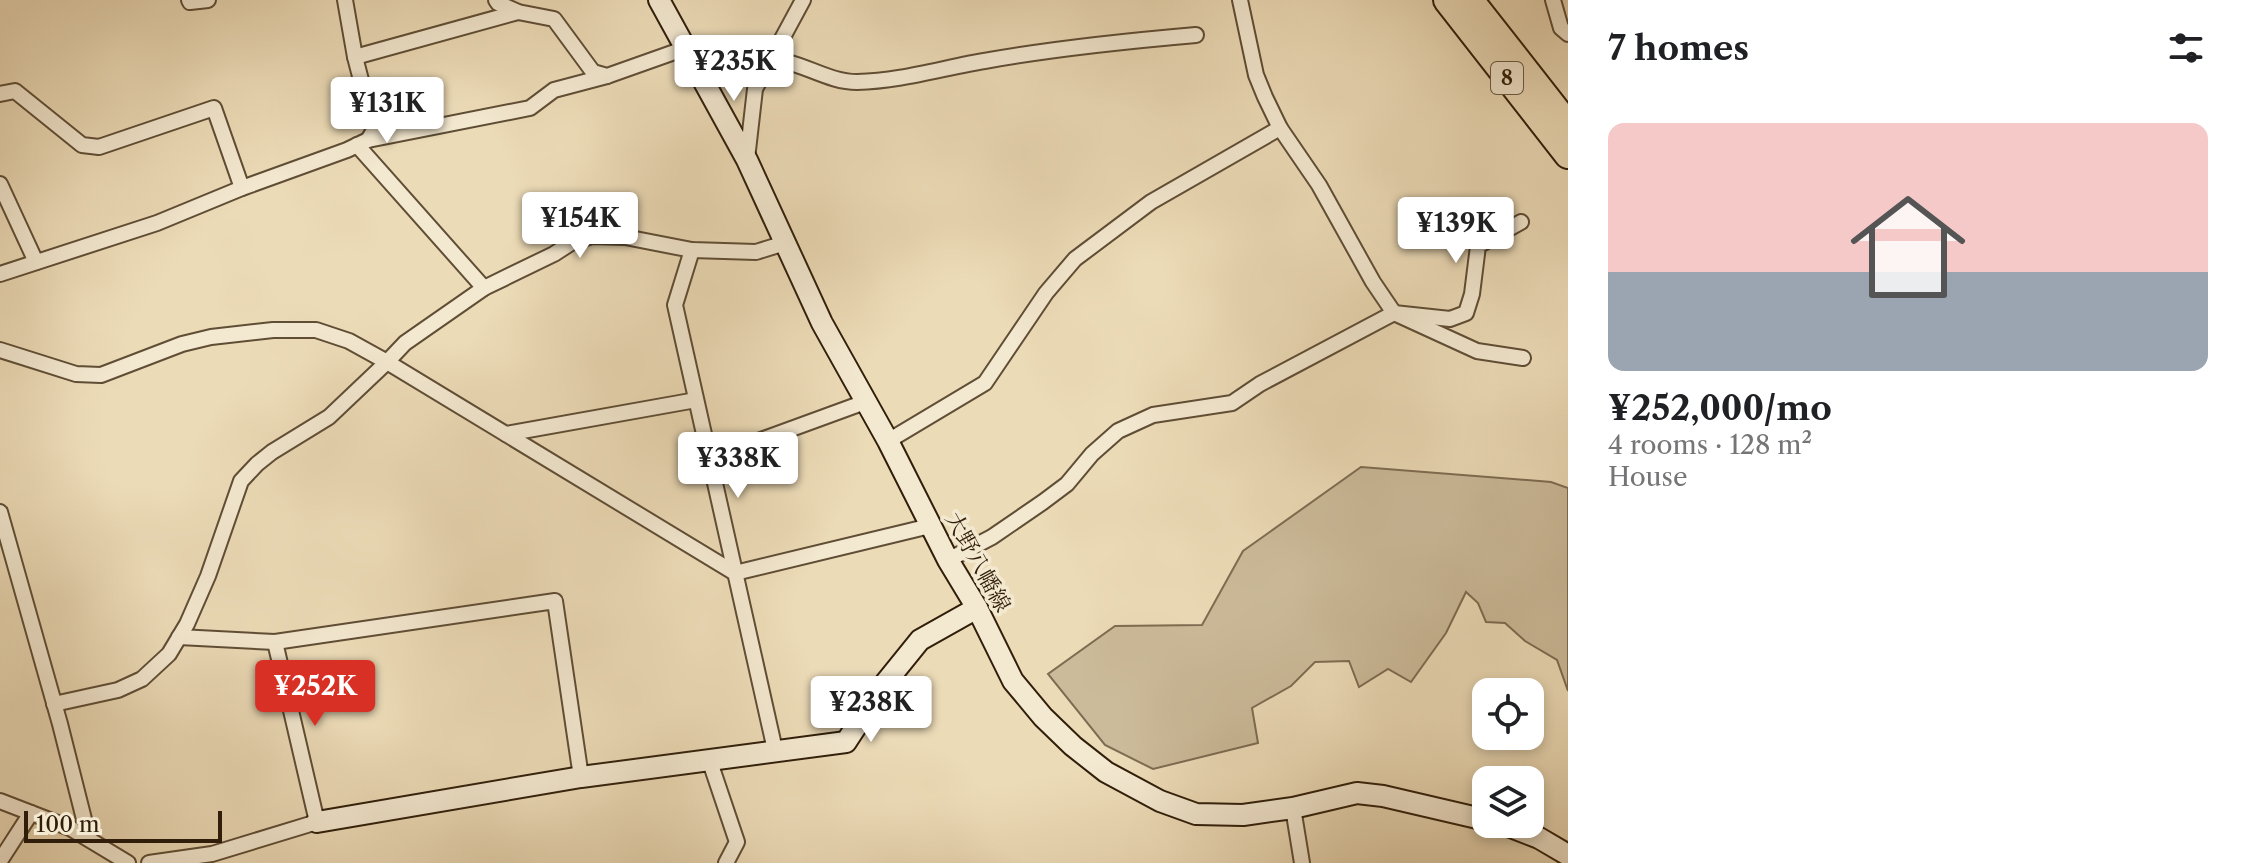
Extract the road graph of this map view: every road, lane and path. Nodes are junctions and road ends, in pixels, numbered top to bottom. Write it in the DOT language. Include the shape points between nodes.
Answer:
graph roads {
  1 [pos="189,0"];
  2 [pos="208,0"];
  3 [pos="345,0"];
  4 [pos="496,0"];
  5 [pos="659,0"];
  6 [pos="803,0"];
  7 [pos="1240,0"];
  8 [pos="1447,0"];
  9 [pos="1470,0"];
  10 [pos="1553,0"];
  11 [pos="518,12"];
  12 [pos="1568,34"];
  13 [pos="1196,35"];
  14 [pos="686,48"];
  15 [pos="355,57"];
  16 [pos="771,62"];
  17 [pos="607,76"];
  18 [pos="704,80"];
  19 [pos="1,89"];
  20 [pos="1568,125"];
  21 [pos="1280,128"];
  22 [pos="363,142"];
  23 [pos="1568,155"];
  24 [pos="747,160"];
  25 [pos="0,184"];
  26 [pos="242,188"];
  27 [pos="1521,222"];
  28 [pos="785,243"];
  29 [pos="692,250"];
  30 [pos="36,262"];
  31 [pos="0,274"];
  32 [pos="484,288"];
  33 [pos="1394,313"];
  34 [pos="0,350"];
  35 [pos="1523,358"];
  36 [pos="387,362"];
  37 [pos="696,400"];
  38 [pos="865,402"];
  39 [pos="506,434"];
  40 [pos="888,441"];
  41 [pos="709,459"];
  42 [pos="0,512"];
  43 [pos="930,526"];
  44 [pos="948,560"];
  45 [pos="735,573"];
  46 [pos="977,608"];
  47 [pos="179,637"];
  48 [pos="275,642"];
  49 [pos="54,704"];
  50 [pos="775,750"];
  51 [pos="709,759"];
  52 [pos="581,777"];
  53 [pos="0,801"];
  54 [pos="1293,808"];
  55 [pos="31,813"];
  56 [pos="1472,817"];
  57 [pos="317,822"];
  58 [pos="1539,838"];
  59 [pos="89,839"];
  60 [pos="1568,855"];
  61 [pos="0,861"];
  62 [pos="128,863"];
  63 [pos="149,863"];
  64 [pos="726,863"];
  65 [pos="1302,863"];
  1 -- 2 [label="street"];
  3 -- 15 [label="street"];
  4 -- 11 [label="street"];
  5 -- 14 [label="main road, 大野八幡線"];
  6 -- 16 [label="street"];
  7 -- 21 [label="street" via="1256,75"];
  8 -- 23 [label="highway, 8"];
  9 -- 20 [label="highway, 8"];
  10 -- 12 [label="street"];
  11 -- 15 [label="street"];
  11 -- 17 [label="street" via="554,19 593,72"];
  13 -- 16 [label="street" via="1108,42 854,82"];
  14 -- 17 [label="street"];
  14 -- 18 [label="main road, 大野八幡線"];
  15 -- 22 [label="street" via="374,130"];
  16 -- 18 [label="street" via="755,62"];
  16 -- 24 [label="street" via="755,89"];
  17 -- 22 [label="street" via="554,90 530,108"];
  18 -- 24 [label="main road, 大野八幡線"];
  19 -- 26 [label="street" via="15,91 82,145 99,147 214,108"];
  21 -- 33 [label="street"];
  21 -- 40 [label="street" via="1151,202 1075,259 985,383"];
  22 -- 26 [label="street"];
  22 -- 32 [label="street"];
  24 -- 28 [label="main road, 大野八幡線"];
  25 -- 30 [label="street"];
  26 -- 30 [label="street" via="157,223"];
  27 -- 33 [label="street" via="1478,246 1466,313 1450,319"];
  28 -- 29 [label="street" via="756,252"];
  28 -- 38 [label="main road, 大野八幡線"];
  29 -- 32 [label="street" via="592,236"];
  29 -- 37 [label="street" via="675,305"];
  30 -- 31 [label="street"];
  32 -- 36 [label="street" via="405,343"];
  33 -- 35 [label="street" via="1477,351"];
  33 -- 44 [label="street" via="1232,403 1153,415 1118,431 1067,484 992,537"];
  34 -- 36 [label="street" via="76,374 101,375 211,337 316,330"];
  36 -- 39 [label="street"];
  36 -- 47 [label="street" via="329,417 272,452 241,481 208,576"];
  37 -- 39 [label="street"];
  37 -- 41 [label="street"];
  38 -- 40 [label="main road, 大野八幡線"];
  38 -- 41 [label="street"];
  39 -- 45 [label="street"];
  40 -- 43 [label="main road, 大野八幡線"];
  41 -- 45 [label="street"];
  42 -- 49 [label="street"];
  43 -- 44 [label="main road, 大野八幡線"];
  43 -- 45 [label="street"];
  44 -- 46 [label="main road, 大野八幡線"];
  45 -- 50 [label="street"];
  46 -- 50 [label="main road" via="920,640 846,742"];
  46 -- 54 [label="main road, 大野八幡線" via="1013,681 1043,717 1106,772 1196,814"];
  47 -- 48 [label="street"];
  47 -- 49 [label="street" via="142,679 118,690"];
  48 -- 52 [label="street" via="555,601"];
  48 -- 57 [label="street"];
  49 -- 59 [label="street"];
  50 -- 51 [label="main road"];
  51 -- 52 [label="main road"];
  51 -- 64 [label="street" via="737,842"];
  52 -- 57 [label="main road"];
  53 -- 55 [label="street"];
  54 -- 56 [label="main road, 大野八幡線" via="1357,793"];
  54 -- 65 [label="street"];
  55 -- 59 [label="street"];
  55 -- 61 [label="street"];
  57 -- 63 [label="street" via="212,854"];
  58 -- 60 [label="main road"];
  59 -- 62 [label="street"];
}
